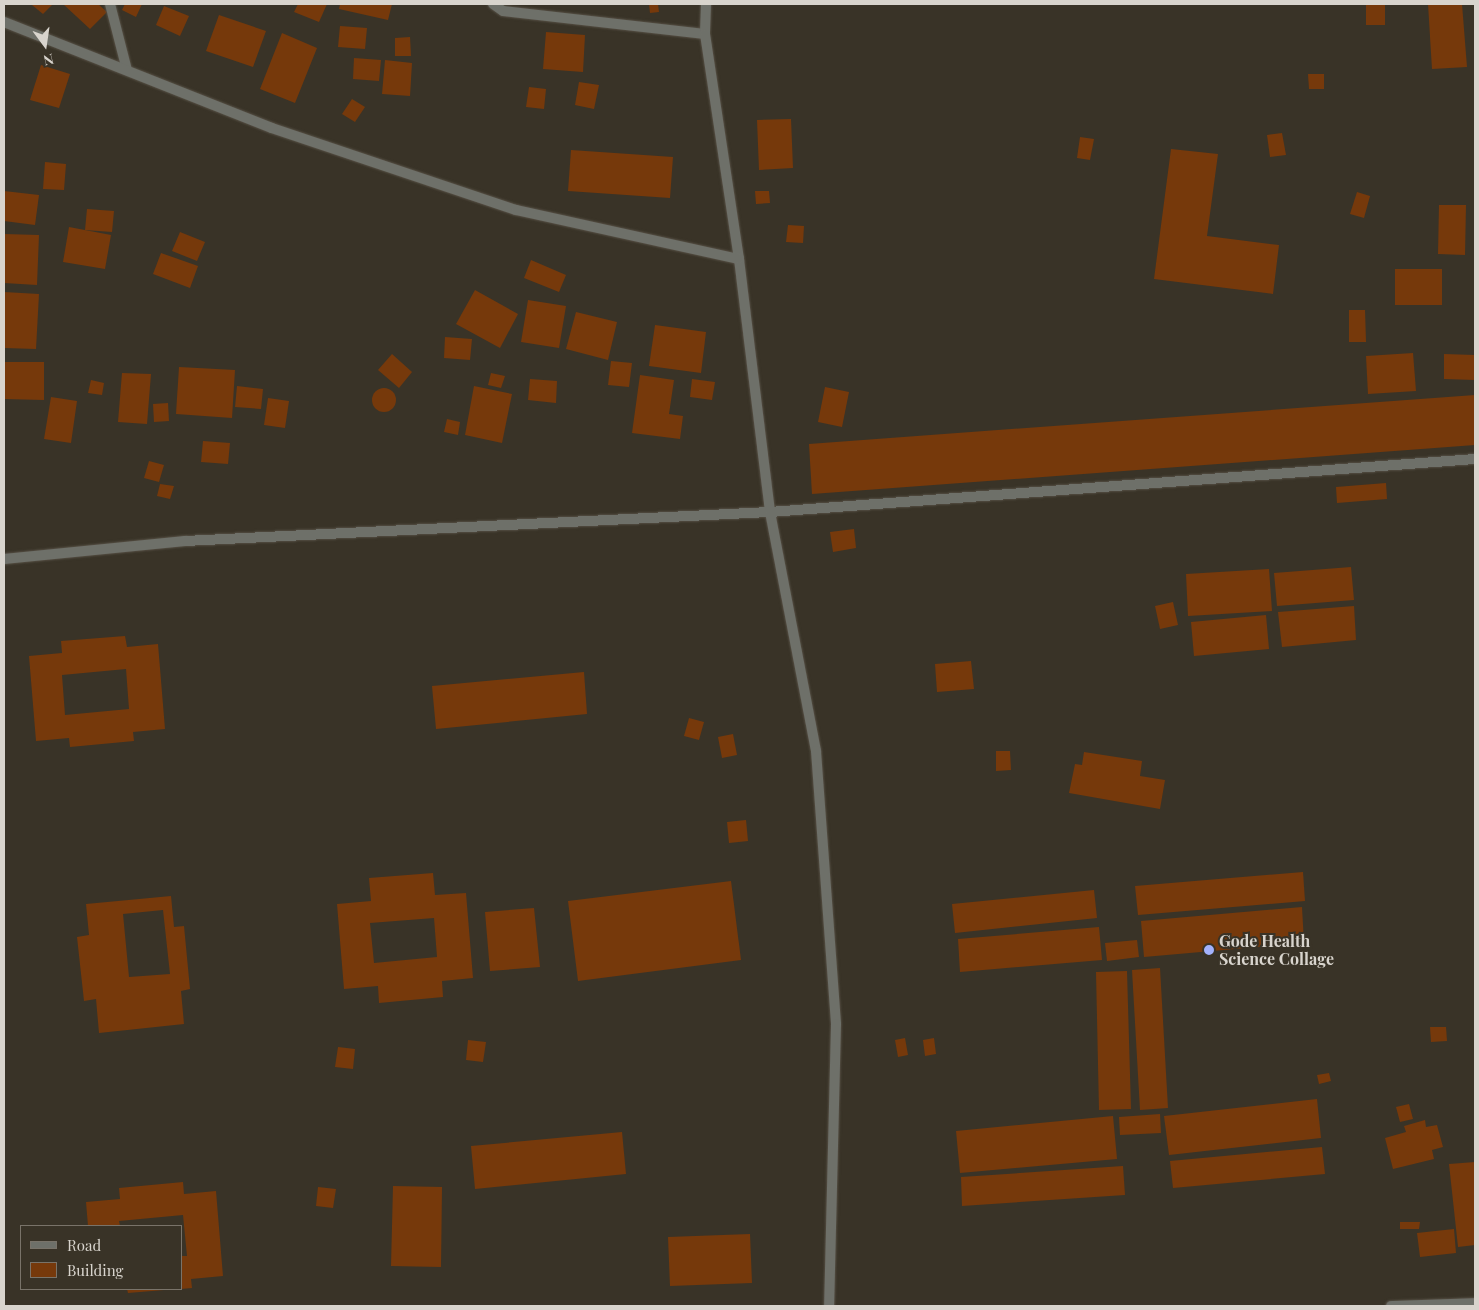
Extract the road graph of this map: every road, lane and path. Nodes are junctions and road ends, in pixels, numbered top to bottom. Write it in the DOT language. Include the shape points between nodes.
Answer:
graph roads {
  1 [pos="110,4"];
  2 [pos="493,4"];
  3 [pos="706,4"];
  4 [pos="4,22"];
  5 [pos="705,34"];
  6 [pos="126,70"];
  7 [pos="739,259"];
  8 [pos="1475,459"];
  9 [pos="770,512"];
  10 [pos="4,559"];
  11 [pos="1475,1303"];
  12 [pos="829,1306"];
  13 [pos="1391,1306"];
  1 -- 6 [label="street"];
  2 -- 5 [label="street" via="503,11"];
  3 -- 5 [label="street"];
  4 -- 6 [label="street"];
  5 -- 7 [label="street"];
  6 -- 7 [label="street" via="272,128 516,210"];
  7 -- 9 [label="street"];
  8 -- 9 [label="street"];
  9 -- 10 [label="street" via="185,541"];
  9 -- 12 [label="street" via="818,779 836,1024"];
  11 -- 13 [label="street"];
}
